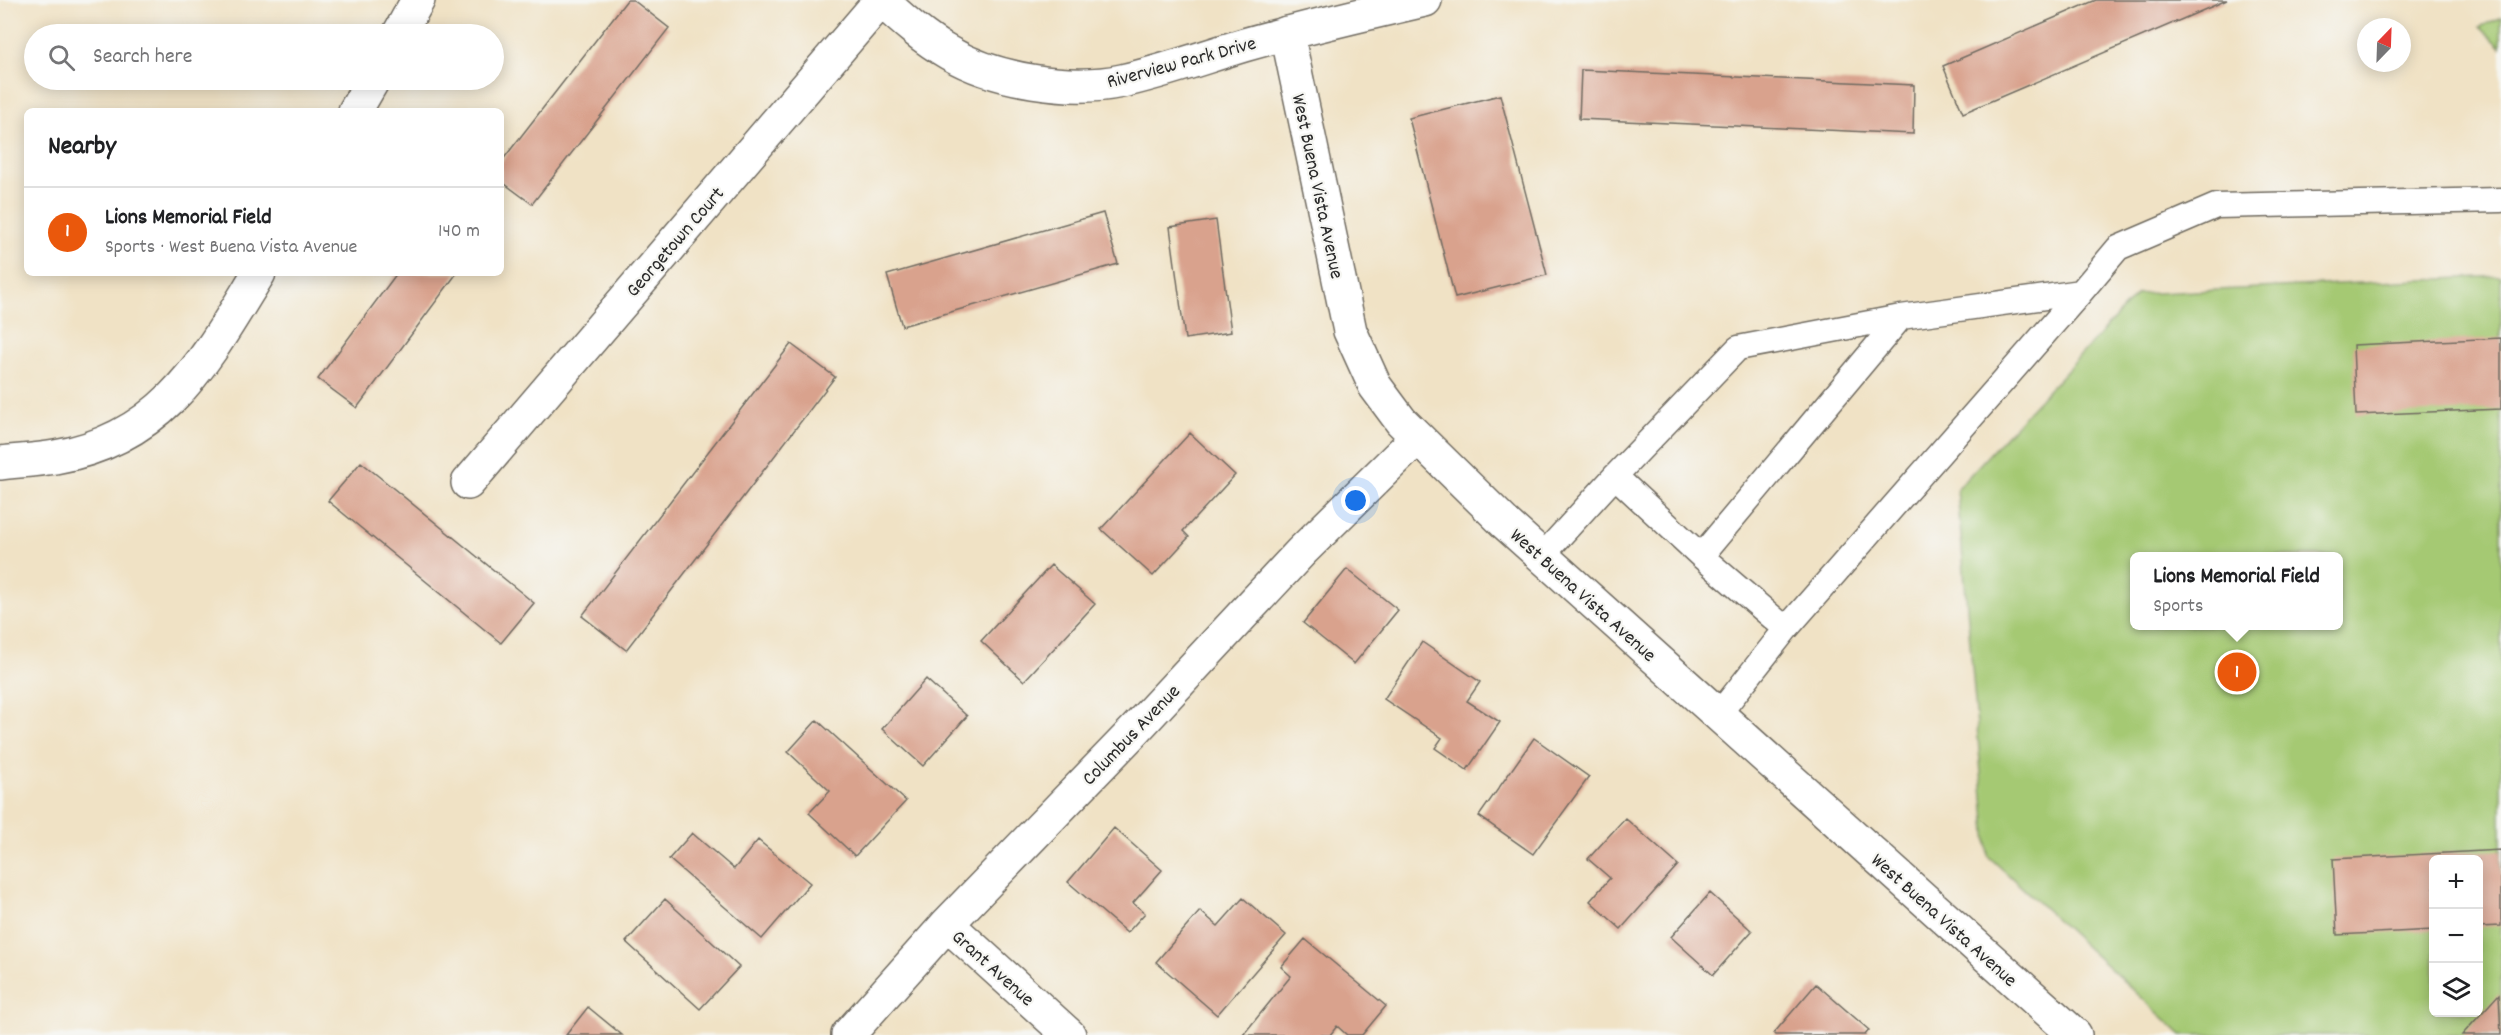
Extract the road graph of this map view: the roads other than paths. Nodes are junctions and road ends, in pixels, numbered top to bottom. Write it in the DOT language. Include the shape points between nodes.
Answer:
graph roads {
  1 [pos="418,0"];
  2 [pos="881,0"];
  3 [pos="1425,0"];
  4 [pos="405,24"];
  5 [pos="1287,33"];
  6 [pos="367,90"];
  7 [pos="357,108"];
  8 [pos="2501,200"];
  9 [pos="257,276"];
  10 [pos="2081,292"];
  11 [pos="1901,317"];
  12 [pos="1417,438"];
  13 [pos="0,463"];
  14 [pos="1615,476"];
  15 [pos="468,483"];
  16 [pos="1543,555"];
  17 [pos="1701,556"];
  18 [pos="1786,629"];
  19 [pos="1718,715"];
  20 [pos="947,924"];
  21 [pos="848,1035"];
  22 [pos="1069,1035"];
  23 [pos="2075,1035"];
  1 -- 4 [label="street"];
  2 -- 5 [label="street, Riverview Park Drive" via="951,55 989,71 1068,85 1120,81"];
  2 -- 15 [label="street, Georgetown Court"];
  3 -- 5 [label="street, Riverview Park Drive"];
  5 -- 12 [label="street, West Buena Vista Avenue" via="1350,331 1374,386"];
  6 -- 7 [label="street"];
  8 -- 10 [label="lane" via="2216,206 2118,249"];
  9 -- 13 [label="street" via="207,357 185,386 157,412 92,447 56,457"];
  10 -- 11 [label="lane"];
  10 -- 18 [label="lane"];
  11 -- 14 [label="lane" via="1738,348"];
  11 -- 17 [label="lane"];
  12 -- 16 [label="street, West Buena Vista Avenue"];
  12 -- 20 [label="street, Columbus Avenue" via="1301,552"];
  14 -- 16 [label="lane"];
  14 -- 17 [label="lane"];
  16 -- 19 [label="street, West Buena Vista Avenue"];
  17 -- 18 [label="lane"];
  18 -- 19 [label="lane"];
  19 -- 23 [label="street, West Buena Vista Avenue"];
  20 -- 21 [label="street, Columbus Avenue"];
  20 -- 22 [label="street, Grant Avenue"];
}
